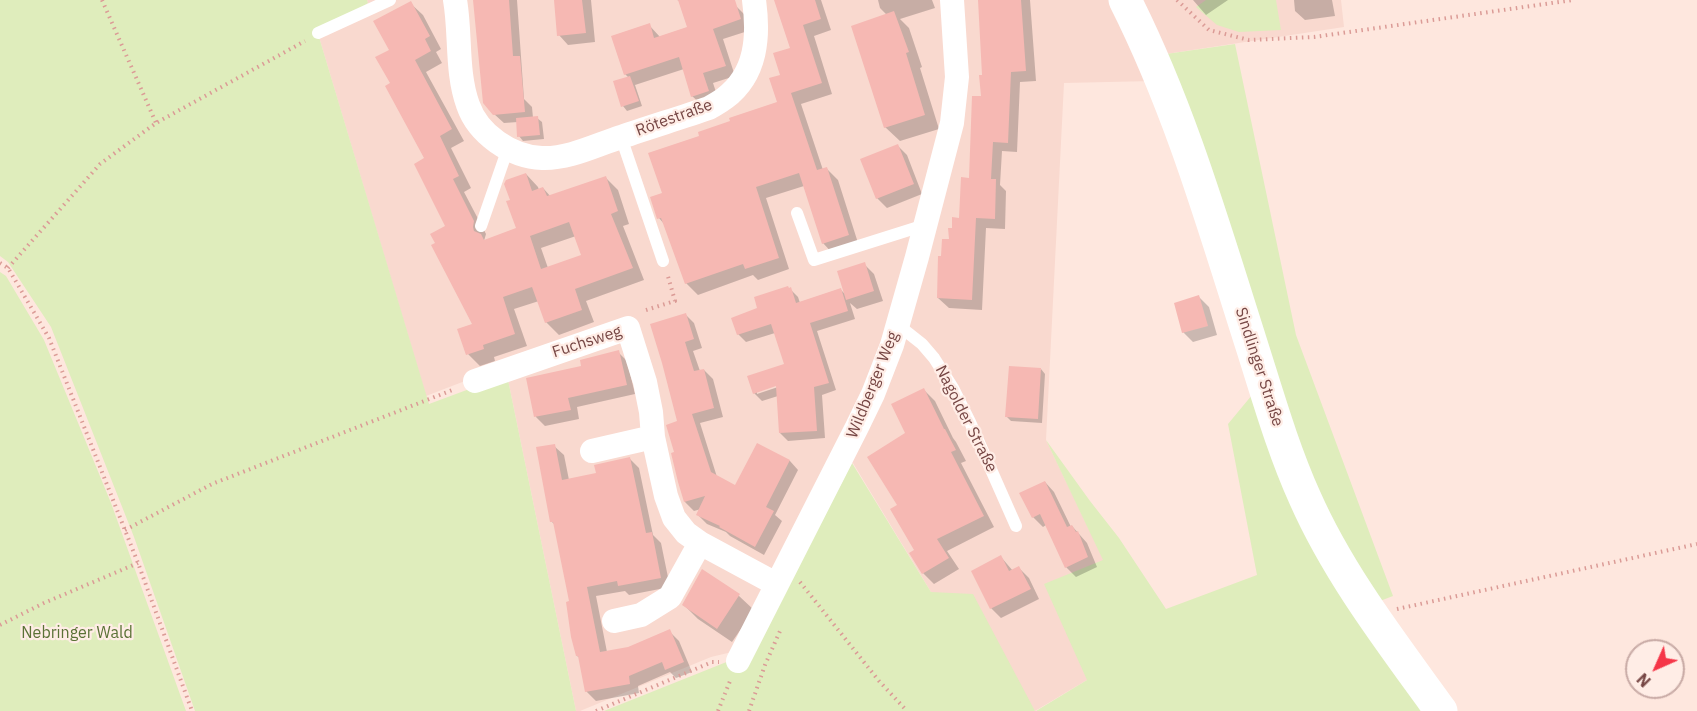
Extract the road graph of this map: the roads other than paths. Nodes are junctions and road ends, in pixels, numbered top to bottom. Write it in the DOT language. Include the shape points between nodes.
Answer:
graph roads {
  1 [pos="390,0"];
  2 [pos="455,0"];
  3 [pos="754,0"];
  4 [pos="952,0"];
  5 [pos="1125,0"];
  6 [pos="318,33"];
  7 [pos="621,137"];
  8 [pos="508,148"];
  9 [pos="797,213"];
  10 [pos="925,225"];
  11 [pos="481,226"];
  12 [pos="663,261"];
  13 [pos="898,325"];
  14 [pos="475,381"];
  15 [pos="653,437"];
  16 [pos="592,451"];
  17 [pos="1016,526"];
  18 [pos="700,543"];
  19 [pos="790,583"];
  20 [pos="614,621"];
  21 [pos="738,661"];
  22 [pos="1441,711"];
  1 -- 6 [label="lane"];
  2 -- 8 [label="street, Rötestraße" via="468,106 492,139"];
  3 -- 7 [label="street, Rötestraße" via="757,23 752,64 726,98 709,108"];
  4 -- 10 [label="street, Wildberger Weg" via="955,102"];
  5 -- 22 [label="street, Sindlinger Straße" via="1176,113 1277,425 1305,498 1346,576"];
  7 -- 8 [label="street, Rötestraße" via="561,157 541,158"];
  7 -- 12 [label="lane, Rötestraße"];
  8 -- 11 [label="lane"];
  9 -- 10 [label="lane" via="814,260"];
  10 -- 13 [label="street, Wildberger Weg"];
  13 -- 17 [label="lane, Nagolder Straße" via="928,351 953,388"];
  13 -- 19 [label="street, Wildberger Weg" via="884,368"];
  14 -- 15 [label="street, Fuchsweg" via="628,328 645,382"];
  15 -- 16 [label="street"];
  15 -- 18 [label="street, Fuchsweg" via="674,518"];
  18 -- 19 [label="street, Fuchsweg"];
  18 -- 20 [label="street" via="670,597 641,615"];
  19 -- 21 [label="street, Wildberger Weg"];
}
